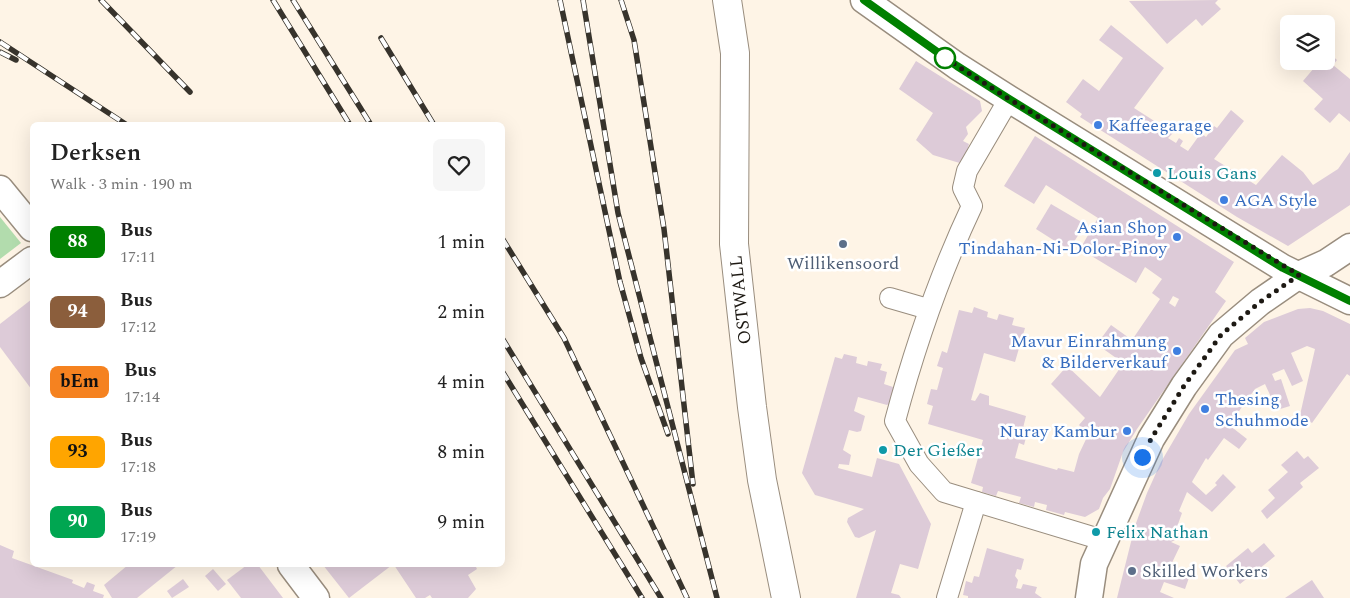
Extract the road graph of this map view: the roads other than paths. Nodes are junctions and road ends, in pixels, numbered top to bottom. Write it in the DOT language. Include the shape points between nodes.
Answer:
graph roads {
  1 [pos="727,0"];
  2 [pos="864,0"];
  3 [pos="1009,99"];
  4 [pos="0,189"];
  5 [pos="30,226"];
  6 [pos="1350,247"];
  7 [pos="30,262"];
  8 [pos="1299,275"];
  9 [pos="0,284"];
  10 [pos="890,298"];
  11 [pos="1350,301"];
  12 [pos="928,309"];
  13 [pos="976,502"];
  14 [pos="1106,541"];
  15 [pos="293,567"];
  16 [pos="316,598"];
  17 [pos="786,598"];
  18 [pos="947,598"];
  19 [pos="1089,598"];
  1 -- 17 [label="main road, OSTWALL" via="735,52 734,244 762,480"];
  2 -- 3 [label="street"];
  3 -- 8 [label="street"];
  3 -- 12 [label="street" via="967,171 963,188 972,206"];
  4 -- 5 [label="street"];
  6 -- 8 [label="street"];
  7 -- 9 [label="street"];
  8 -- 11 [label="street"];
  8 -- 14 [label="street" via="1221,335 1151,439"];
  10 -- 12 [label="street"];
  12 -- 13 [label="street" via="914,347 895,420 919,464 944,492"];
  13 -- 14 [label="street"];
  13 -- 18 [label="street"];
  14 -- 19 [label="street" via="1094,564"];
  15 -- 16 [label="street"];
}
